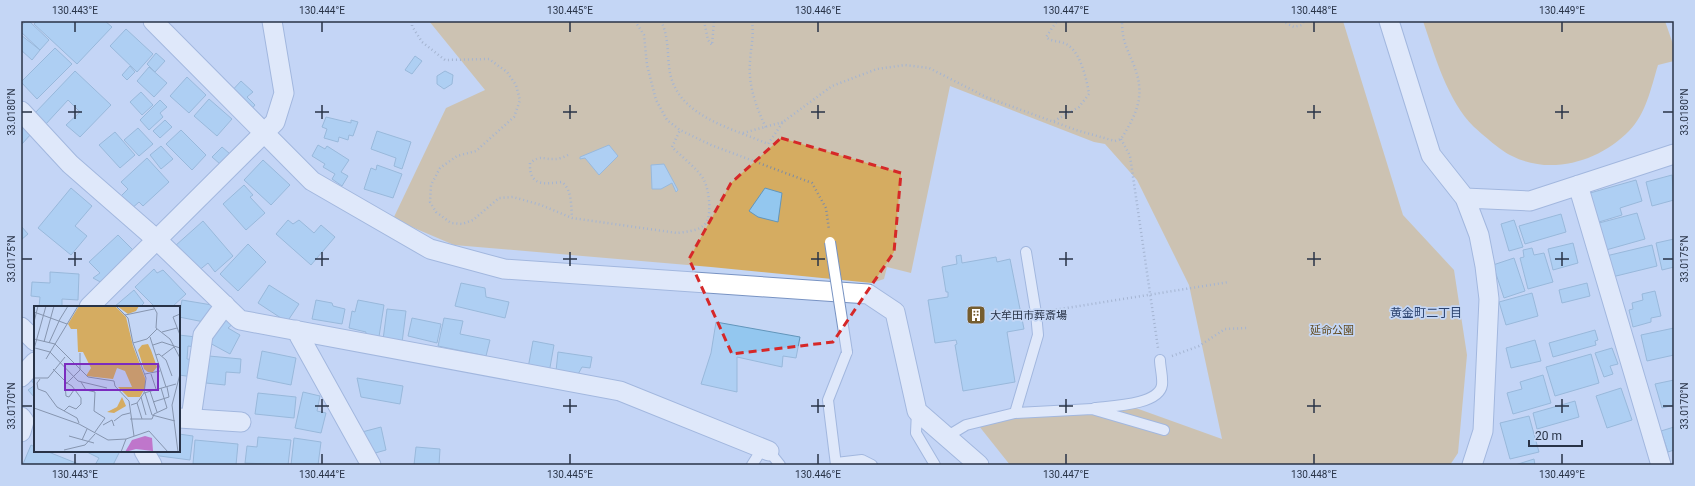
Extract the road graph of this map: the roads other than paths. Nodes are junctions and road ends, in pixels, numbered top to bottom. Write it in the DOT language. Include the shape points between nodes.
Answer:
graph roads {
  1 [pos="153,21"];
  2 [pos="272,21"];
  3 [pos="1389,21"];
  4 [pos="21,111"];
  5 [pos="264,132"];
  6 [pos="1674,154"];
  7 [pos="1578,185"];
  8 [pos="1465,198"];
  9 [pos="157,240"];
  10 [pos="830,242"];
  11 [pos="1026,252"];
  12 [pos="225,305"];
  13 [pos="90,306"];
  14 [pos="21,327"];
  15 [pos="296,330"];
  16 [pos="34,340"];
  17 [pos="1160,360"];
  18 [pos="34,363"];
  19 [pos="21,377"];
  20 [pos="1092,409"];
  21 [pos="917,411"];
  22 [pos="1015,413"];
  23 [pos="21,417"];
  24 [pos="185,418"];
  25 [pos="241,422"];
  26 [pos="1164,430"];
  27 [pos="21,432"];
  28 [pos="946,437"];
  29 [pos="145,452"];
  30 [pos="770,455"];
  31 [pos="836,464"];
  32 [pos="152,465"];
  33 [pos="371,465"];
  34 [pos="752,465"];
  35 [pos="872,465"];
  36 [pos="935,465"];
  37 [pos="979,465"];
  38 [pos="1472,465"];
  39 [pos="1661,465"];
  1 -- 5 [label="street"];
  2 -- 5 [label="street" via="284,93 275,122"];
  3 -- 8 [label="street" via="1431,155"];
  4 -- 9 [label="street" via="70,164"];
  5 -- 9 [label="street"];
  5 -- 21 [label="street" via="312,181 430,249 504,269 868,294 895,312"];
  6 -- 7 [label="street"];
  7 -- 8 [label="street" via="1530,201"];
  7 -- 39 [label="street"];
  8 -- 38 [label="street" via="1479,235 1489,299 1483,431"];
  9 -- 12 [label="street"];
  9 -- 13 [label="street"];
  10 -- 31 [label="lane, bridge" via="847,352 828,400"];
  11 -- 22 [label="lane" via="1038,335"];
  12 -- 15 [label="street" via="240,320"];
  12 -- 24 [label="street" via="203,335"];
  14 -- 16 [label="street"];
  15 -- 30 [label="street" via="620,391"];
  15 -- 33 [label="street"];
  17 -- 20 [label="lane" via="1162,386 1155,396 1136,403"];
  18 -- 19 [label="street"];
  20 -- 22 [label="lane"];
  20 -- 26 [label="lane"];
  21 -- 28 [label="street"];
  21 -- 36 [label="lane" via="916,433"];
  22 -- 28 [label="lane" via="966,425"];
  23 -- 27 [label="street" via="24,420"];
  24 -- 25 [label="street"];
  28 -- 37 [label="street"];
  29 -- 32 [label="street"];
  30 -- 34 [label="lane"];
  31 -- 35 [label="lane" via="862,460"];
}
